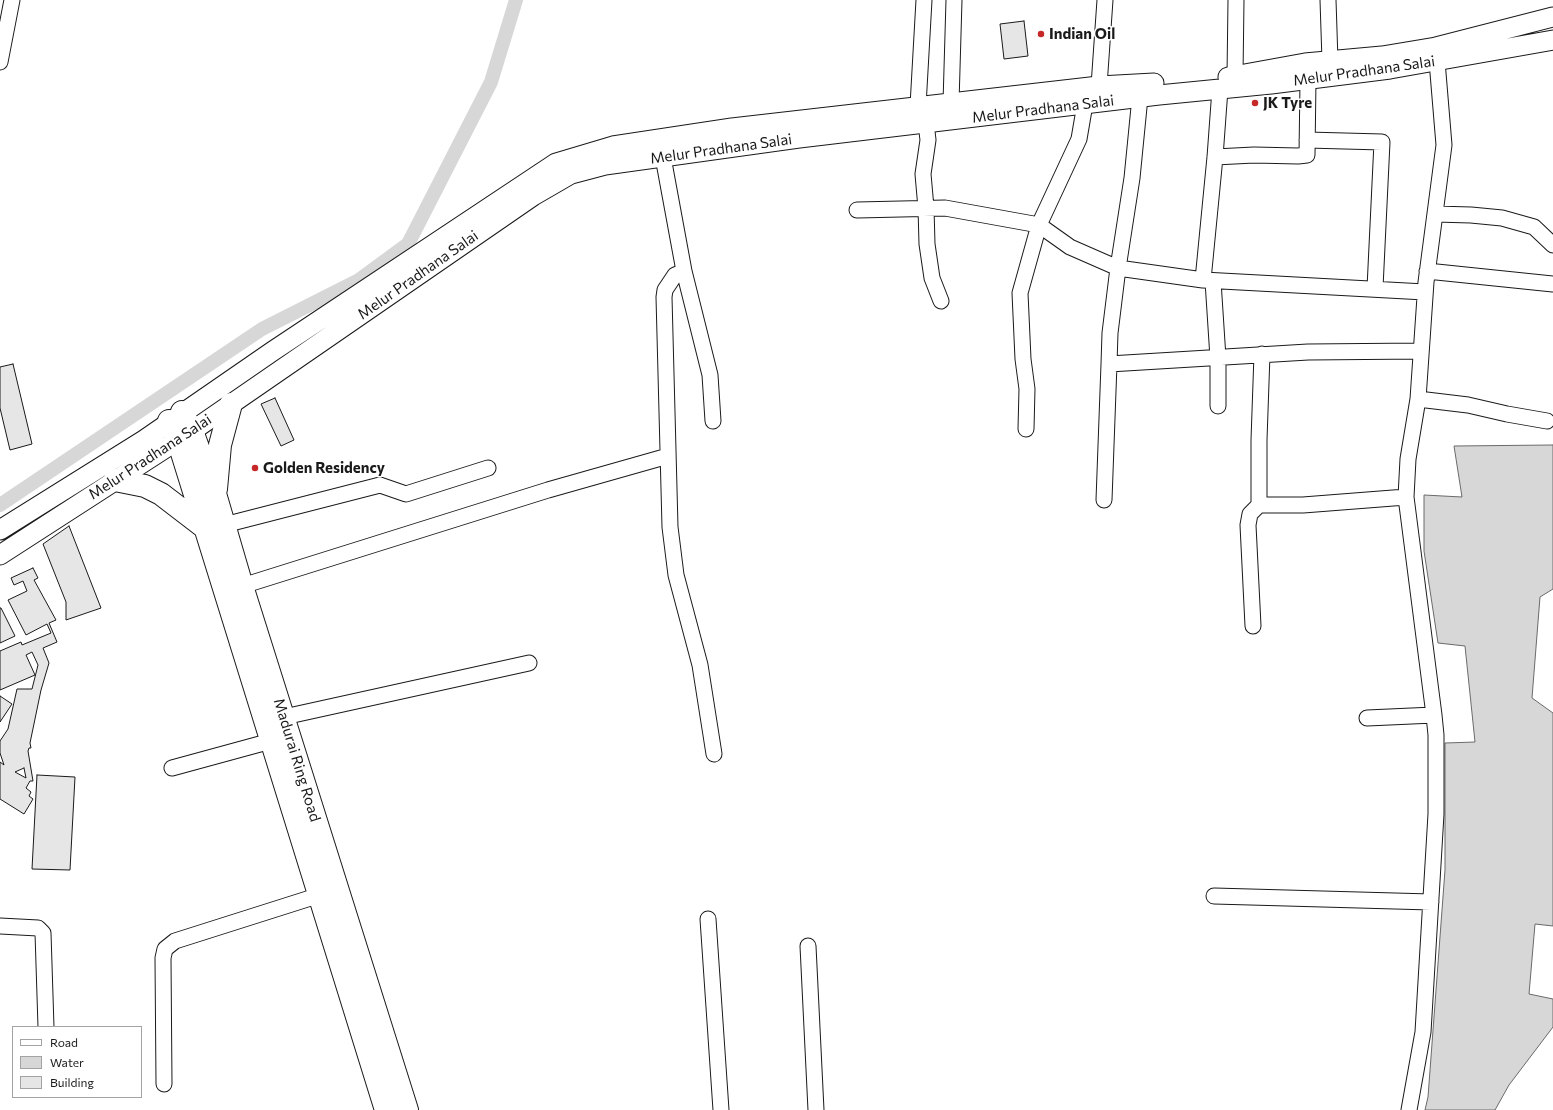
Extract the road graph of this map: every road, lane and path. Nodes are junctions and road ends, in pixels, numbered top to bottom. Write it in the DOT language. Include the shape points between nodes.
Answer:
graph roads {
  1 [pos="12,0"];
  2 [pos="924,0"];
  3 [pos="954,0"];
  4 [pos="1105,0"];
  5 [pos="1236,0"];
  6 [pos="1328,0"];
  7 [pos="1553,17"];
  8 [pos="1553,40"];
  9 [pos="1437,54"];
  10 [pos="1330,61"];
  11 [pos="0,62"];
  12 [pos="1235,76"];
  13 [pos="1308,80"];
  14 [pos="1099,86"];
  15 [pos="1220,89"];
  16 [pos="1140,97"];
  17 [pos="951,103"];
  18 [pos="1085,104"];
  19 [pos="918,106"];
  20 [pos="926,123"];
  21 [pos="1307,140"];
  22 [pos="663,157"];
  23 [pos="1215,157"];
  24 [pos="926,208"];
  25 [pos="857,210"];
  26 [pos="1435,214"];
  27 [pos="1038,225"];
  28 [pos="1553,245"];
  29 [pos="1118,268"];
  30 [pos="684,271"];
  31 [pos="1427,271"];
  32 [pos="1208,280"];
  33 [pos="1553,284"];
  34 [pos="1375,288"];
  35 [pos="1425,292"];
  36 [pos="941,301"];
  37 [pos="1421,351"];
  38 [pos="1262,354"];
  39 [pos="1218,358"];
  40 [pos="1109,364"];
  41 [pos="1418,398"];
  42 [pos="231,404"];
  43 [pos="1218,406"];
  44 [pos="713,421"];
  45 [pos="1547,421"];
  46 [pos="180,426"];
  47 [pos="1026,429"];
  48 [pos="668,456"];
  49 [pos="488,468"];
  50 [pos="115,480"];
  51 [pos="216,497"];
  52 [pos="1406,497"];
  53 [pos="1104,500"];
  54 [pos="1259,505"];
  55 [pos="214,526"];
  56 [pos="0,530"];
  57 [pos="0,555"];
  58 [pos="242,586"];
  59 [pos="1253,626"];
  60 [pos="529,663"];
  61 [pos="1434,715"];
  62 [pos="284,717"];
  63 [pos="1367,718"];
  64 [pos="271,741"];
  65 [pos="714,754"];
  66 [pos="172,768"];
  67 [pos="320,895"];
  68 [pos="1214,896"];
  69 [pos="1431,902"];
  70 [pos="708,919"];
  71 [pos="0,926"];
  72 [pos="808,946"];
  73 [pos="46,1026"];
  74 [pos="164,1084"];
  75 [pos="402,1109"];
  76 [pos="722,1110"];
  77 [pos="816,1110"];
  78 [pos="1409,1110"];
  1 -- 11 [label="street"];
  2 -- 19 [label="street"];
  3 -- 17 [label="street"];
  4 -- 14 [label="street"];
  5 -- 12 [label="street"];
  6 -- 10 [label="street"];
  7 -- 9 [label="main road, Melur Pradhana Salai"];
  8 -- 9 [label="main road, Melur Pradhana Salai"];
  9 -- 10 [label="main road, Melur Pradhana Salai"];
  9 -- 13 [label="main road, Melur Pradhana Salai" via="1390,69"];
  9 -- 26 [label="street" via="1444,145"];
  10 -- 12 [label="main road, Melur Pradhana Salai"];
  12 -- 14 [label="main road, Melur Pradhana Salai"];
  13 -- 15 [label="main road, Melur Pradhana Salai"];
  13 -- 21 [label="street"];
  14 -- 17 [label="main road, Melur Pradhana Salai"];
  15 -- 16 [label="main road, Melur Pradhana Salai"];
  15 -- 23 [label="street"];
  16 -- 18 [label="main road, Melur Pradhana Salai"];
  16 -- 29 [label="street" via="1132,178"];
  17 -- 19 [label="main road, Melur Pradhana Salai"];
  18 -- 20 [label="main road, Melur Pradhana Salai"];
  18 -- 27 [label="street" via="1079,139"];
  19 -- 46 [label="main road, Melur Pradhana Salai" via="732,128 613,146 556,163"];
  20 -- 22 [label="main road, Melur Pradhana Salai"];
  20 -- 24 [label="street" via="928,140 923,174"];
  21 -- 23 [label="street" via="1307,154 1298,156"];
  21 -- 34 [label="street" via="1382,142"];
  22 -- 30 [label="street"];
  22 -- 42 [label="main road, Melur Pradhana Salai" via="605,165 571,174 533,196"];
  23 -- 32 [label="street"];
  24 -- 25 [label="street"];
  24 -- 27 [label="street" via="945,208"];
  24 -- 36 [label="street" via="927,244 932,278"];
  26 -- 28 [label="street" via="1502,218 1534,227"];
  26 -- 31 [label="street"];
  27 -- 29 [label="street" via="1070,247"];
  27 -- 47 [label="street" via="1020,293 1027,388"];
  29 -- 32 [label="street"];
  29 -- 40 [label="street"];
  30 -- 44 [label="street" via="710,375"];
  30 -- 48 [label="street" via="675,275 665,290 664,297"];
  31 -- 33 [label="street"];
  31 -- 35 [label="street"];
  32 -- 34 [label="street"];
  32 -- 39 [label="street"];
  34 -- 35 [label="street"];
  35 -- 37 [label="street"];
  37 -- 38 [label="street"];
  37 -- 41 [label="street"];
  38 -- 39 [label="street"];
  38 -- 54 [label="street"];
  39 -- 40 [label="street"];
  39 -- 43 [label="street"];
  40 -- 53 [label="street"];
  41 -- 45 [label="street"];
  41 -- 52 [label="street" via="1408,459"];
  42 -- 46 [label="main road, Melur Pradhana Salai"];
  42 -- 51 [label="highway" via="220,445"];
  46 -- 50 [label="main road, Melur Pradhana Salai"];
  46 -- 51 [label="highway, Madurai Ring Road"];
  46 -- 55 [label="highway, Madurai Ring Road"];
  46 -- 56 [label="main road, Melur Pradhana Salai" via="144,440"];
  48 -- 58 [label="street" via="548,490"];
  48 -- 65 [label="street" via="670,527 676,575 700,665"];
  49 -- 55 [label="street" via="406,494 380,485"];
  50 -- 55 [label="highway" via="144,486"];
  50 -- 57 [label="main road, Melur Pradhana Salai"];
  51 -- 55 [label="highway, Madurai Ring Road"];
  52 -- 54 [label="street" via="1303,505"];
  52 -- 61 [label="street"];
  54 -- 59 [label="street" via="1250,514 1248,525"];
  55 -- 58 [label="highway, Madurai Ring Road"];
  55 -- 64 [label="highway, Madurai Ring Road"];
  58 -- 62 [label="highway, Madurai Ring Road"];
  60 -- 62 [label="street"];
  61 -- 63 [label="street"];
  61 -- 69 [label="street" via="1436,814"];
  62 -- 75 [label="highway, Madurai Ring Road"];
  64 -- 66 [label="street"];
  64 -- 67 [label="highway, Madurai Ring Road"];
  67 -- 74 [label="street" via="175,941 165,949"];
  67 -- 75 [label="highway, Madurai Ring Road"];
  68 -- 69 [label="street"];
  69 -- 78 [label="street" via="1423,1032"];
  70 -- 76 [label="street"];
  71 -- 73 [label="street" via="38,928 43,933"];
  72 -- 77 [label="street"];
}
